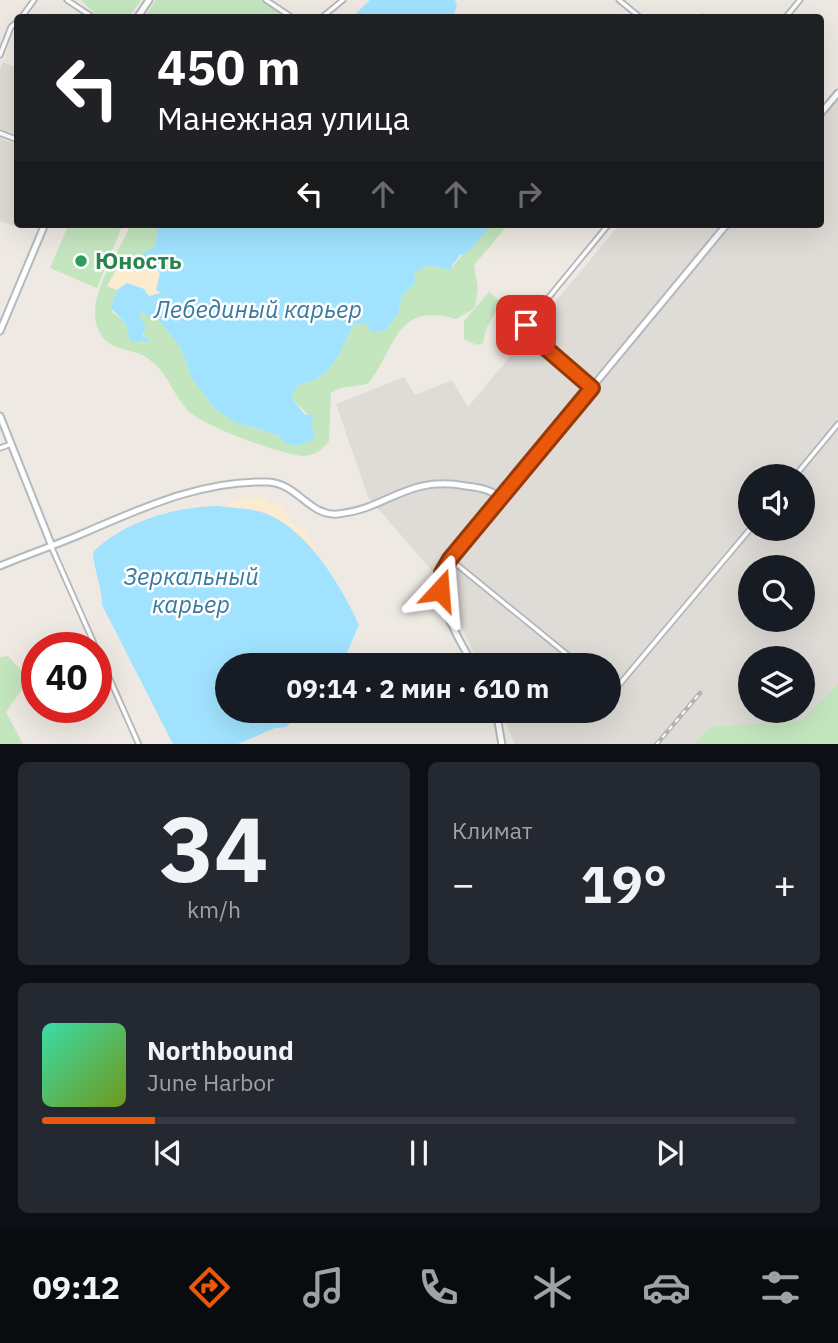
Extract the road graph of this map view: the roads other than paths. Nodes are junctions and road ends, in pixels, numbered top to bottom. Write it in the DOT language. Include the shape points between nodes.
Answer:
graph roads {
  1 [pos="34,0"];
  2 [pos="67,0"];
  3 [pos="266,0"];
  4 [pos="343,0"];
  5 [pos="620,0"];
  6 [pos="800,0"];
  7 [pos="23,14"];
  8 [pos="87,14"];
  9 [pos="287,14"];
  10 [pos="326,14"];
  11 [pos="637,14"];
  12 [pos="788,14"];
  13 [pos="14,24"];
  14 [pos="0,55"];
  15 [pos="838,93"];
  16 [pos="824,109"];
  17 [pos="43,228"];
  18 [pos="606,228"];
  19 [pos="724,228"];
  20 [pos="0,331"];
  21 [pos="592,388"];
  22 [pos="0,416"];
  23 [pos="838,424"];
  24 [pos="11,444"];
  25 [pos="0,448"];
  26 [pos="805,464"];
  27 [pos="501,498"];
  28 [pos="740,541"];
  29 [pos="51,544"];
  30 [pos="450,559"];
  31 [pos="0,566"];
  32 [pos="89,632"];
  33 [pos="467,653"];
  34 [pos="565,653"];
  35 [pos="621,682"];
  36 [pos="112,684"];
  37 [pos="498,723"];
  38 [pos="139,744"];
  39 [pos="502,744"];
  1 -- 7 [label="street"];
  2 -- 8 [label="street"];
  3 -- 9 [label="street"];
  4 -- 10 [label="street"];
  5 -- 11 [label="street"];
  6 -- 12 [label="street"];
  13 -- 14 [label="street"];
  15 -- 16 [label="street"];
  17 -- 20 [label="street"];
  18 -- 21 [label="street" via="526,325 526,331"];
  19 -- 21 [label="street"];
  21 -- 27 [label="street"];
  22 -- 24 [label="street"];
  23 -- 26 [label="street"];
  24 -- 25 [label="street"];
  24 -- 29 [label="street"];
  27 -- 29 [label="street" via="491,491 441,482 333,514 317,510 279,483 212,487 163,499"];
  27 -- 30 [label="street"];
  28 -- 35 [label="street"];
  29 -- 31 [label="street"];
  29 -- 32 [label="street"];
  30 -- 33 [label="street" via="442,573 441,598"];
  30 -- 34 [label="street"];
  36 -- 38 [label="street"];
  37 -- 39 [label="street"];
}
